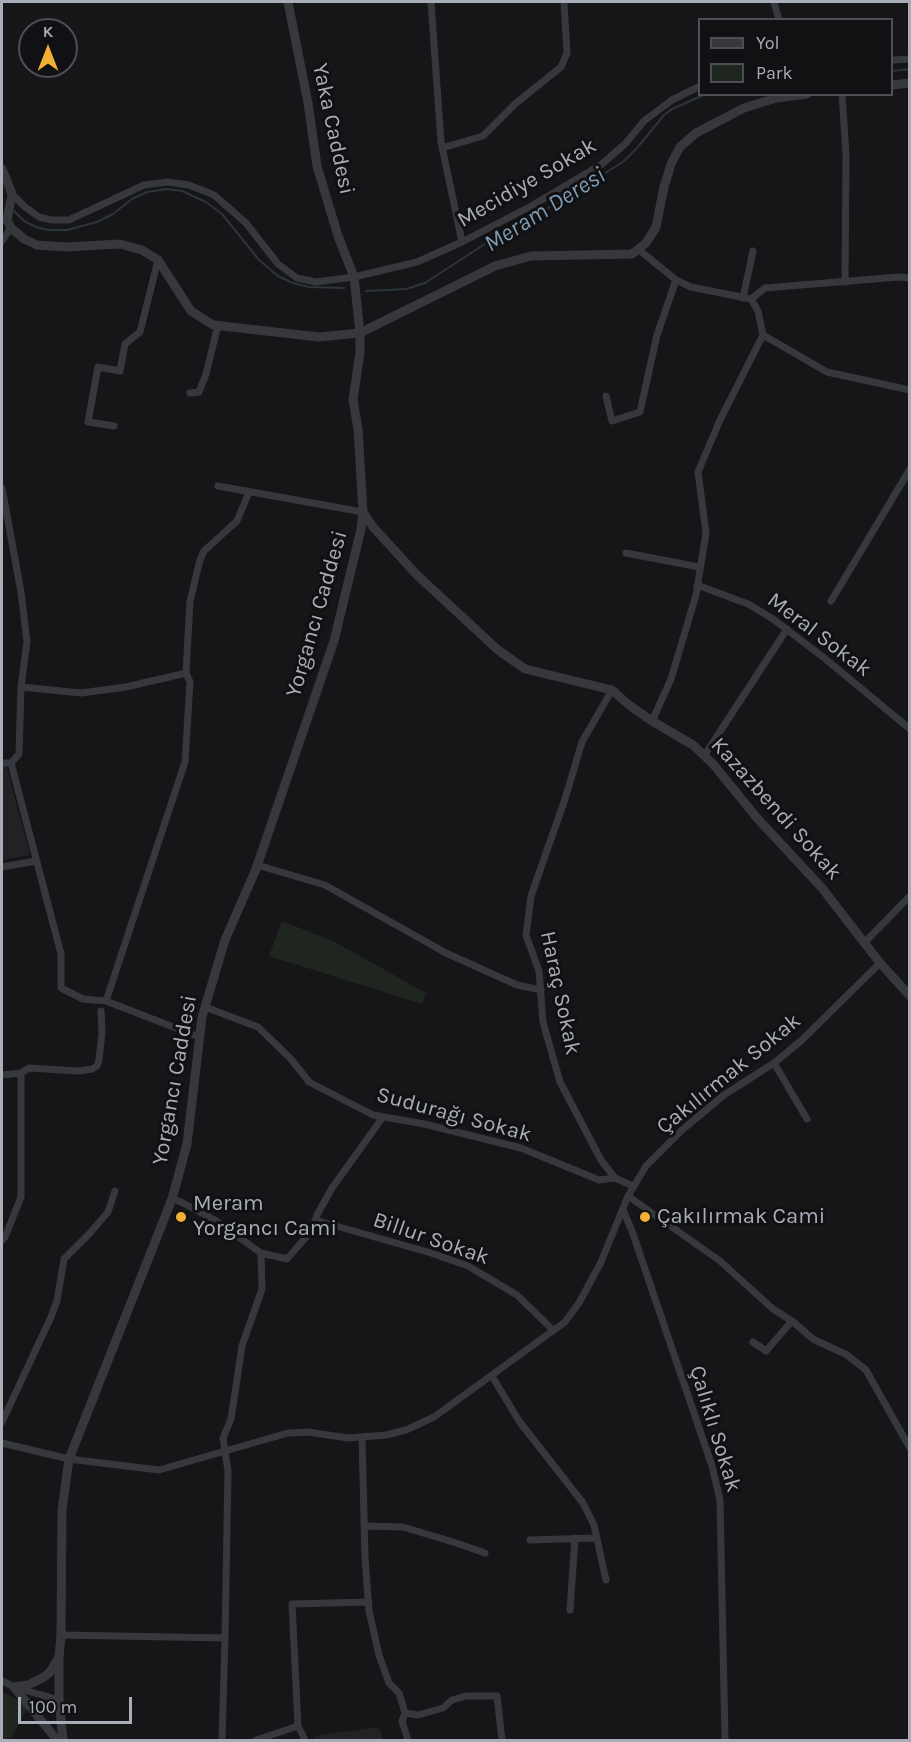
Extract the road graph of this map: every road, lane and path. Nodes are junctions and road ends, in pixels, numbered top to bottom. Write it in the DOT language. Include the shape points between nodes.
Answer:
graph roads {
  1 [pos="288,2"];
  2 [pos="431,2"];
  3 [pos="564,2"];
  4 [pos="774,2"];
  5 [pos="778,18"];
  6 [pos="909,59"];
  7 [pos="893,60"];
  8 [pos="909,83"];
  9 [pos="893,85"];
  10 [pos="698,87"];
  11 [pos="792,96"];
  12 [pos="842,96"];
  13 [pos="442,147"];
  14 [pos="2,169"];
  15 [pos="12,194"];
  16 [pos="11,228"];
  17 [pos="2,241"];
  18 [pos="462,242"];
  19 [pos="638,249"];
  20 [pos="753,251"];
  21 [pos="158,260"];
  22 [pos="354,277"];
  23 [pos="909,278"];
  24 [pos="676,280"];
  25 [pos="844,282"];
  26 [pos="747,298"];
  27 [pos="218,325"];
  28 [pos="360,333"];
  29 [pos="763,335"];
  30 [pos="909,390"];
  31 [pos="190,393"];
  32 [pos="606,396"];
  33 [pos="114,426"];
  34 [pos="909,469"];
  35 [pos="218,486"];
  36 [pos="2,488"];
  37 [pos="249,492"];
  38 [pos="363,512"];
  39 [pos="626,553"];
  40 [pos="699,567"];
  41 [pos="697,585"];
  42 [pos="831,601"];
  43 [pos="787,629"];
  44 [pos="186,673"];
  45 [pos="21,687"];
  46 [pos="612,690"];
  47 [pos="652,721"];
  48 [pos="909,729"];
  49 [pos="704,756"];
  50 [pos="2,763"];
  51 [pos="11,763"];
  52 [pos="36,861"];
  53 [pos="257,865"];
  54 [pos="2,867"];
  55 [pos="909,896"];
  56 [pos="865,942"];
  57 [pos="880,963"];
  58 [pos="541,990"];
  59 [pos="909,996"];
  60 [pos="106,1001"];
  61 [pos="205,1007"];
  62 [pos="101,1011"];
  63 [pos="199,1037"];
  64 [pos="774,1063"];
  65 [pos="21,1073"];
  66 [pos="2,1075"];
  67 [pos="383,1117"];
  68 [pos="807,1119"];
  69 [pos="615,1178"];
  70 [pos="633,1186"];
  71 [pos="115,1191"];
  72 [pos="628,1196"];
  73 [pos="172,1199"];
  74 [pos="623,1210"];
  75 [pos="315,1220"];
  76 [pos="2,1240"];
  77 [pos="261,1253"];
  78 [pos="792,1321"];
  79 [pos="553,1330"];
  80 [pos="753,1342"];
  81 [pos="492,1376"];
  82 [pos="2,1422"];
  83 [pos="362,1437"];
  84 [pos="2,1443"];
  85 [pos="909,1448"];
  86 [pos="226,1452"];
  87 [pos="69,1460"];
  88 [pos="364,1526"];
  89 [pos="575,1538"];
  90 [pos="596,1538"];
  91 [pos="530,1540"];
  92 [pos="485,1553"];
  93 [pos="606,1580"];
  94 [pos="369,1602"];
  95 [pos="570,1610"];
  96 [pos="61,1635"];
  97 [pos="225,1638"];
  98 [pos="59,1657"];
  99 [pos="2,1682"];
  100 [pos="14,1687"];
  101 [pos="59,1700"];
  102 [pos="405,1713"];
  103 [pos="298,1725"];
  104 [pos="57,1740"];
  105 [pos="63,1740"];
  106 [pos="222,1740"];
  107 [pos="256,1740"];
  108 [pos="305,1740"];
  109 [pos="408,1740"];
  110 [pos="502,1740"];
  111 [pos="725,1740"];
  1 -- 22 [label="street, Yaka Caddesi" via="316,166"];
  2 -- 13 [label="street"];
  3 -- 13 [label="street" via="567,53 561,67 514,104 483,136"];
  4 -- 5 [label="street"];
  6 -- 7 [label="street"];
  8 -- 9 [label="street"];
  10 -- 18 [label="street, Mecidiye Sokak" via="644,121 602,164"];
  11 -- 19 [label="street" via="744,108 696,133 680,147 664,187 656,227"];
  12 -- 25 [label="street" via="846,154"];
  13 -- 18 [label="street"];
  14 -- 15 [label="street"];
  15 -- 16 [label="street" via="7,220"];
  15 -- 22 [label="street, Mecidiye Sokak" via="39,217 69,220 144,185 189,185 214,195 246,223 278,264 297,278 316,282"];
  16 -- 17 [label="street"];
  16 -- 21 [label="street" via="36,245 120,244 142,250"];
  18 -- 22 [label="street, Mecidiye Sokak" via="417,262"];
  19 -- 24 [label="street"];
  19 -- 28 [label="street" via="620,255 531,256 495,266"];
  20 -- 26 [label="street"];
  21 -- 27 [label="street" via="191,311"];
  21 -- 33 [label="street" via="140,332 125,344 120,371 98,367 88,422"];
  22 -- 28 [label="street, Yaka Caddesi"];
  23 -- 25 [label="street"];
  24 -- 26 [label="street" via="691,287"];
  24 -- 32 [label="street" via="657,335 640,412 612,421"];
  25 -- 26 [label="street" via="765,288"];
  26 -- 29 [label="street" via="758,311"];
  27 -- 28 [label="street" via="319,337"];
  27 -- 31 [label="street" via="199,392"];
  28 -- 38 [label="street, Yorgancı Caddesi" via="353,400"];
  29 -- 30 [label="street" via="827,372"];
  29 -- 40 [label="street" via="698,472 706,533"];
  34 -- 42 [label="street"];
  35 -- 37 [label="street"];
  36 -- 45 [label="street" via="27,642"];
  37 -- 38 [label="street"];
  37 -- 44 [label="street" via="237,521 204,551 200,560 190,601"];
  38 -- 46 [label="street, Kazazbendi Sokak" via="417,575 498,650 525,669"];
  38 -- 53 [label="street, Yorgancı Caddesi" via="334,640"];
  39 -- 40 [label="street"];
  40 -- 41 [label="street"];
  41 -- 43 [label="street, Meral Sokak" via="748,604"];
  41 -- 47 [label="street" via="671,680"];
  43 -- 48 [label="street, Meral Sokak"];
  43 -- 49 [label="street"];
  44 -- 45 [label="street" via="81,693"];
  44 -- 60 [label="street" via="189,682 185,762"];
  45 -- 51 [label="street" via="19,754"];
  46 -- 47 [label="street, Kazazbendi Sokak"];
  46 -- 58 [label="street, Haraç Sokak" via="582,742 531,896 526,935 539,971"];
  47 -- 49 [label="street, Kazazbendi Sokak"];
  49 -- 56 [label="street, Kazazbendi Sokak"];
  50 -- 51 [label="street"];
  51 -- 52 [label="street"];
  52 -- 54 [label="street"];
  52 -- 60 [label="street" via="61,954 61,988 83,999"];
  53 -- 58 [label="street" via="325,885 446,953 517,985"];
  53 -- 61 [label="street, Yorgancı Caddesi" via="225,940"];
  55 -- 56 [label="street"];
  56 -- 57 [label="street, Kazazbendi Sokak"];
  57 -- 59 [label="street, Kazazbendi Sokak"];
  57 -- 64 [label="street, Çakılırmak Sokak"];
  58 -- 69 [label="street, Haraç Sokak" via="543,1022 560,1082 601,1160"];
  60 -- 63 [label="street"];
  61 -- 63 [label="street, Yorgancı Caddesi"];
  61 -- 67 [label="street, Sudurağı Sokak" via="258,1027 309,1082"];
  62 -- 65 [label="street" via="99,1060 92,1070 29,1068"];
  63 -- 73 [label="street, Yorgancı Caddesi" via="187,1144"];
  64 -- 68 [label="street"];
  64 -- 70 [label="street, Çakılırmak Sokak" via="724,1095 682,1130 646,1166"];
  65 -- 66 [label="street"];
  65 -- 76 [label="street" via="21,1197"];
  67 -- 69 [label="street, Sudurağı Sokak" via="521,1148 599,1180"];
  67 -- 75 [label="street" via="332,1188"];
  69 -- 70 [label="street"];
  70 -- 72 [label="street, Çakılırmak Sokak"];
  71 -- 82 [label="street" via="108,1212 64,1259 51,1317"];
  72 -- 74 [label="street, Çakılırmak Sokak"];
  72 -- 78 [label="street" via="720,1261"];
  73 -- 77 [label="street" via="215,1220"];
  73 -- 87 [label="street, Yorgancı Caddesi"];
  74 -- 79 [label="street, Çakılırmak Sokak" via="579,1303 565,1322"];
  74 -- 111 [label="street, Çalıklı Sokak" via="712,1466 720,1500"];
  75 -- 77 [label="street" via="313,1229 287,1259"];
  75 -- 79 [label="street, Billur Sokak" via="468,1266 517,1295"];
  77 -- 86 [label="street" via="261,1289 242,1346 231,1419 223,1438"];
  78 -- 80 [label="street" via="766,1351"];
  78 -- 85 [label="street" via="813,1339 847,1355 866,1370"];
  79 -- 81 [label="street, Çakılırmak Sokak"];
  81 -- 83 [label="street, Çakılırmak Sokak" via="434,1417 406,1430"];
  81 -- 90 [label="street" via="519,1421 583,1503"];
  83 -- 86 [label="street, Çakılırmak Sokak" via="308,1431 288,1433"];
  83 -- 88 [label="street"];
  84 -- 87 [label="street, Çakılırmak Sokak"];
  86 -- 87 [label="street, Çakılırmak Sokak" via="159,1470"];
  86 -- 97 [label="street"];
  87 -- 96 [label="street, Yorgancı Caddesi" via="62,1510"];
  88 -- 92 [label="street" via="403,1527"];
  88 -- 94 [label="street"];
  89 -- 90 [label="street"];
  89 -- 91 [label="street"];
  89 -- 95 [label="street"];
  90 -- 93 [label="street"];
  94 -- 102 [label="street" via="389,1683 399,1693"];
  94 -- 103 [label="street" via="292,1604"];
  96 -- 97 [label="street"];
  96 -- 98 [label="street, Yorgancı Caddesi"];
  97 -- 106 [label="street"];
  98 -- 100 [label="street" via="44,1677"];
  98 -- 101 [label="street, Yorgancı Caddesi"];
  99 -- 100 [label="street"];
  100 -- 101 [label="street"];
  100 -- 104 [label="street"];
  101 -- 105 [label="street, Yorgancı Caddesi"];
  102 -- 109 [label="street" via="402,1721"];
  102 -- 110 [label="street" via="418,1715 466,1696 497,1696"];
  103 -- 107 [label="street"];
  103 -- 108 [label="street"];
}
